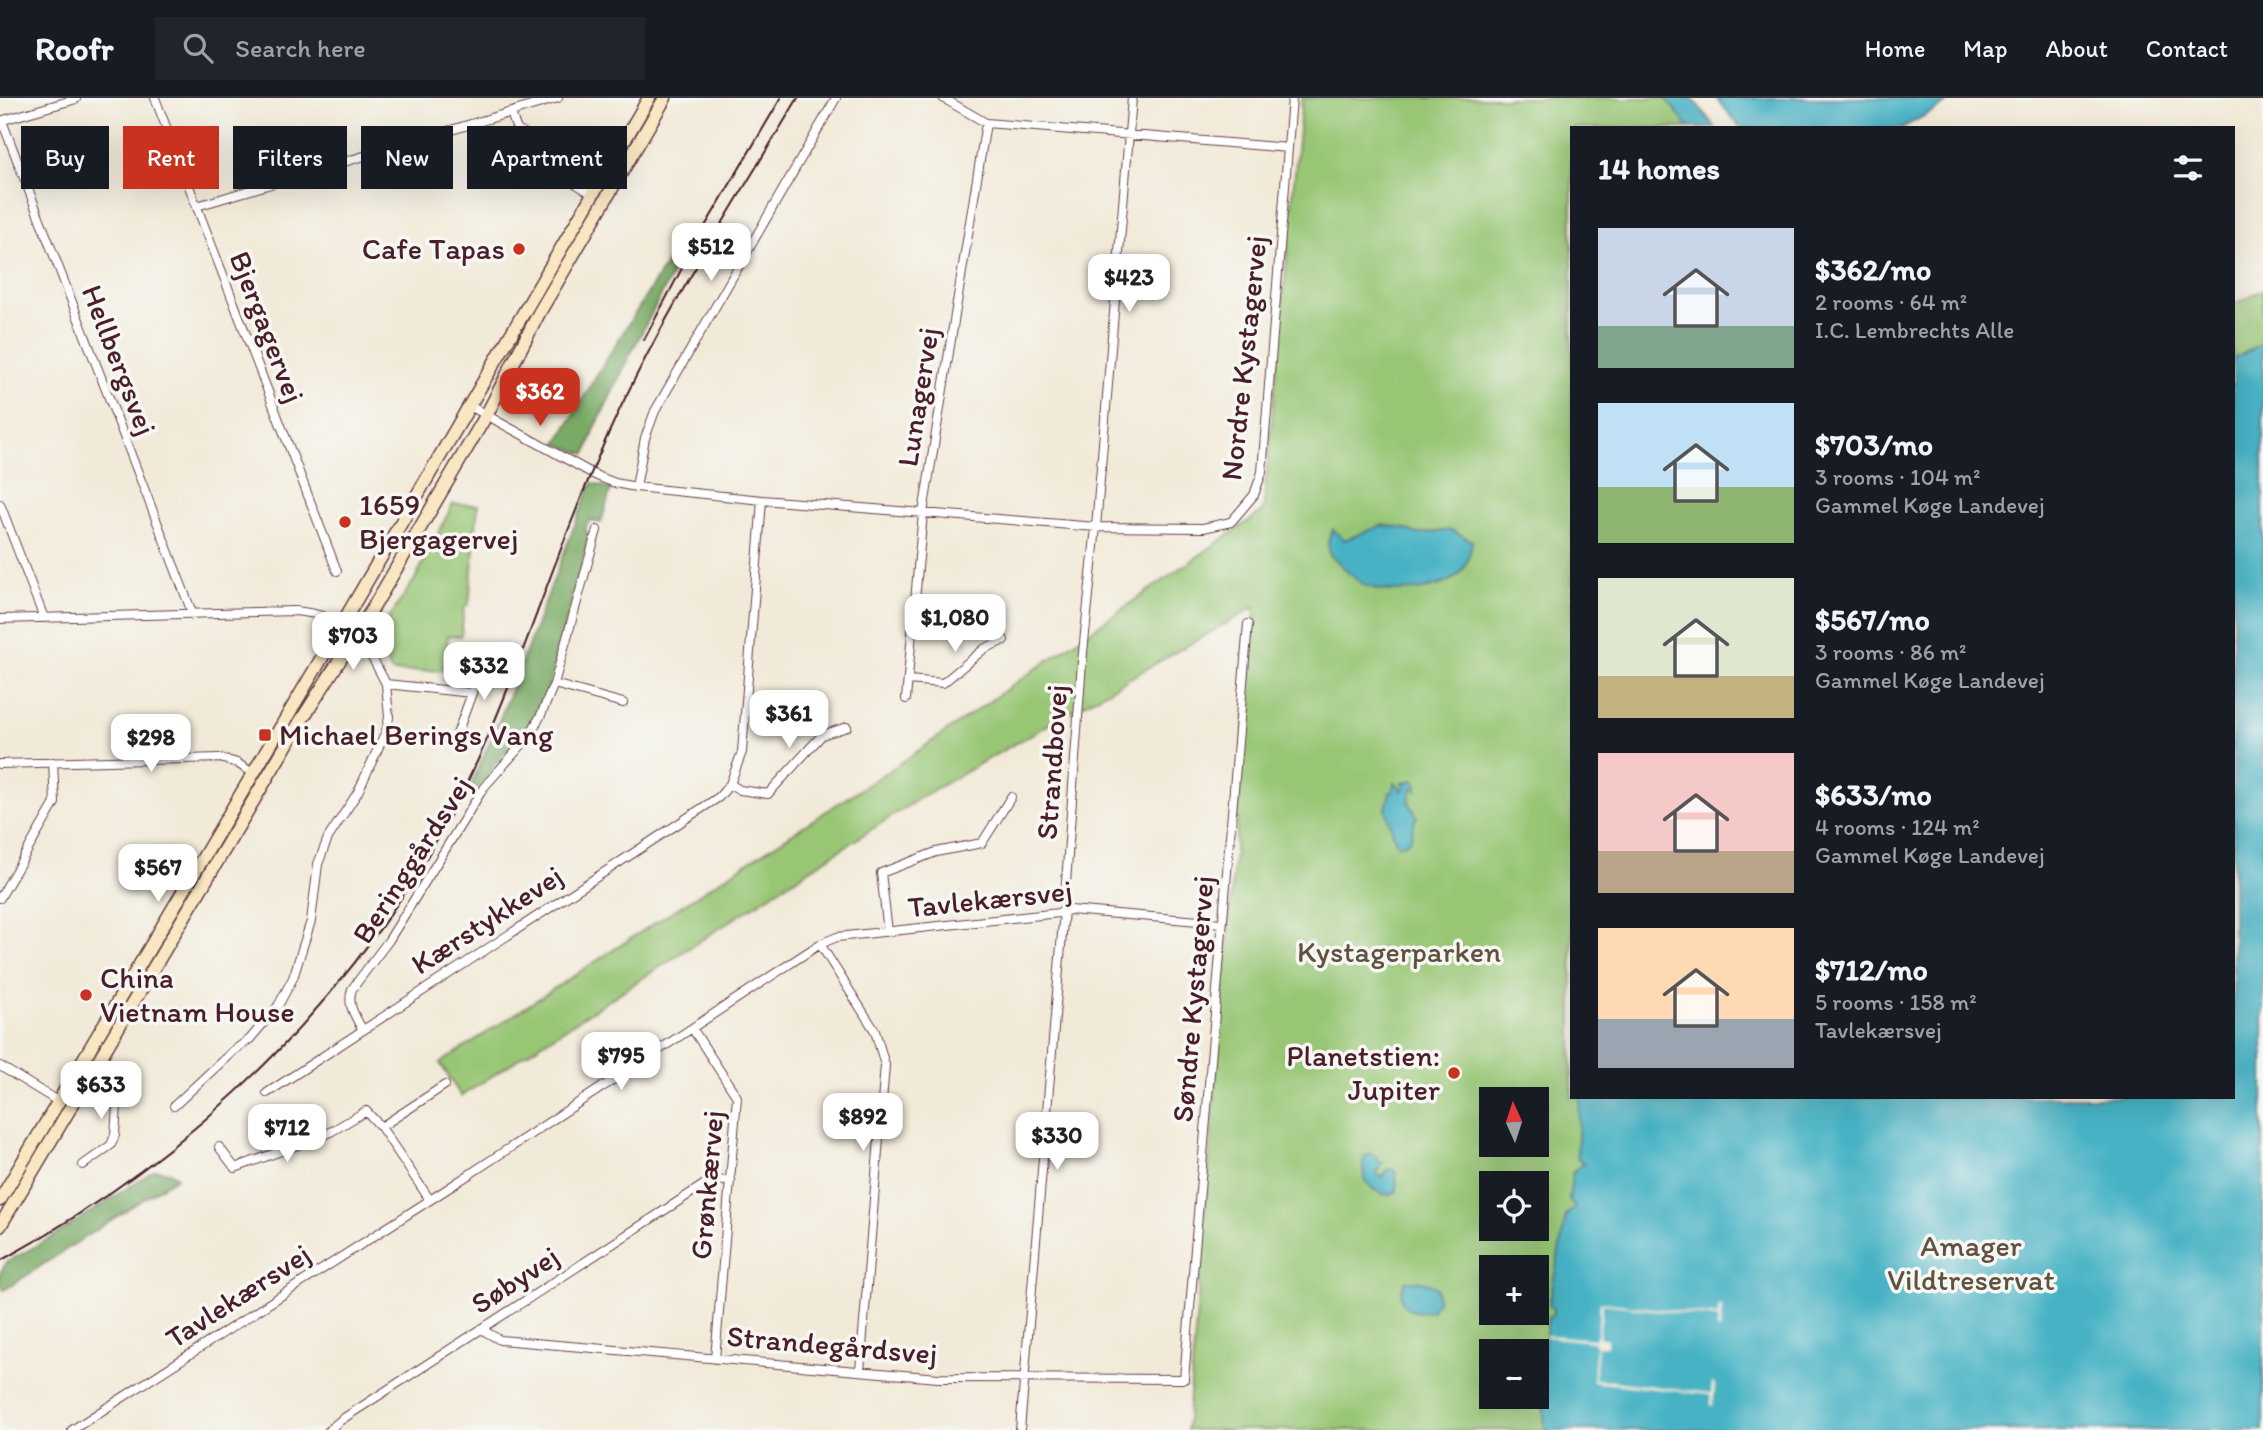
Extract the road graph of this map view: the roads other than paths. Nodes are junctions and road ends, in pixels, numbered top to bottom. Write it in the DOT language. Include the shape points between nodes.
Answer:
graph roads {
  1 [pos="155,98"];
  2 [pos="558,98"];
  3 [pos="649,98"];
  4 [pos="665,98"];
  5 [pos="836,98"];
  6 [pos="943,98"];
  7 [pos="1132,98"];
  8 [pos="1292,98"];
  9 [pos="76,99"];
  10 [pos="511,113"];
  11 [pos="1,121"];
  12 [pos="986,123"];
  13 [pos="1129,134"];
  14 [pos="1288,148"];
  15 [pos="594,195"];
  16 [pos="197,206"];
  17 [pos="470,406"];
  18 [pos="487,414"];
  19 [pos="636,487"];
  20 [pos="762,500"];
  21 [pos="0,503"];
  22 [pos="923,513"];
  23 [pos="1096,527"];
  24 [pos="597,530"];
  25 [pos="337,571"];
  26 [pos="192,615"];
  27 [pos="44,618"];
  28 [pos="0,619"];
  29 [pos="342,624"];
  30 [pos="1248,624"];
  31 [pos="357,635"];
  32 [pos="1004,640"];
  33 [pos="478,660"];
  34 [pos="908,680"];
  35 [pos="386,684"];
  36 [pos="554,684"];
  37 [pos="472,693"];
  38 [pos="906,699"];
  39 [pos="623,704"];
  40 [pos="847,727"];
  41 [pos="457,734"];
  42 [pos="53,762"];
  43 [pos="0,764"];
  44 [pos="254,774"];
  45 [pos="730,784"];
  46 [pos="1011,797"];
  47 [pos="0,898"];
  48 [pos="1064,911"];
  49 [pos="1222,923"];
  50 [pos="888,932"];
  51 [pos="820,944"];
  52 [pos="362,1028"];
  53 [pos="692,1028"];
  54 [pos="0,1066"];
  55 [pos="89,1076"];
  56 [pos="445,1085"];
  57 [pos="267,1093"];
  58 [pos="59,1101"];
  59 [pos="174,1107"];
  60 [pos="381,1127"];
  61 [pos="219,1147"];
  62 [pos="83,1165"];
  63 [pos="731,1180"];
  64 [pos="0,1199"];
  65 [pos="429,1200"];
  66 [pos="0,1226"];
  67 [pos="481,1329"];
  68 [pos="715,1359"];
  69 [pos="860,1371"];
  70 [pos="1025,1379"];
  71 [pos="1184,1379"];
  72 [pos="72,1430"];
  73 [pos="330,1430"];
  74 [pos="1020,1430"];
  1 -- 16 [label="street, Bjergagervej"];
  2 -- 10 [label="street"];
  3 -- 15 [label="main road"];
  4 -- 18 [label="main road" via="539,313"];
  5 -- 19 [label="street" via="655,411"];
  6 -- 12 [label="street"];
  7 -- 13 [label="street, Strandbovej"];
  8 -- 14 [label="street, Nordre Kystagervej"];
  9 -- 11 [label="street"];
  10 -- 15 [label="street" via="517,130 542,141 551,168"];
  10 -- 16 [label="street"];
  11 -- 26 [label="street, Hellbergsvej"];
  12 -- 13 [label="street"];
  12 -- 22 [label="street, Lunagervej"];
  13 -- 14 [label="street"];
  13 -- 23 [label="street, Strandbovej"];
  14 -- 23 [label="street, Nordre Kystagervej" via="1262,471 1254,495 1231,522 1203,528"];
  15 -- 17 [label="main road"];
  16 -- 25 [label="street, Bjergagervej"];
  17 -- 18 [label="street, Nordre Kystagervej"];
  17 -- 29 [label="main road"];
  18 -- 19 [label="street, Nordre Kystagervej" via="597,476"];
  18 -- 31 [label="main road"];
  19 -- 20 [label="street, Nordre Kystagervej"];
  20 -- 22 [label="street, Nordre Kystagervej"];
  20 -- 45 [label="street, Kærstykkevej" via="742,752"];
  21 -- 27 [label="street"];
  22 -- 23 [label="street, Nordre Kystagervej"];
  22 -- 34 [label="street, Lunagervej"];
  23 -- 48 [label="street, Strandbovej"];
  24 -- 36 [label="street, Beringgårdsvej"];
  26 -- 27 [label="street"];
  26 -- 29 [label="street" via="295,611 325,615"];
  27 -- 28 [label="street"];
  29 -- 31 [label="street"];
  29 -- 44 [label="main road"];
  30 -- 49 [label="street, Søndre Kystagervej"];
  31 -- 35 [label="street"];
  31 -- 55 [label="main road"];
  32 -- 34 [label="street" via="984,649 943,683"];
  33 -- 37 [label="street"];
  34 -- 38 [label="street, Lunagervej"];
  35 -- 37 [label="street"];
  35 -- 59 [label="street" via="387,729 318,864 311,921 293,978 278,1006 250,1039"];
  36 -- 39 [label="street"];
  36 -- 52 [label="street, Beringgårdsvej" via="528,738 484,787 389,940 352,989 350,1007"];
  37 -- 41 [label="street"];
  40 -- 45 [label="street" via="822,735 768,794"];
  42 -- 43 [label="street"];
  42 -- 44 [label="street" via="220,758"];
  42 -- 47 [label="street" via="55,803"];
  44 -- 58 [label="main road"];
  45 -- 52 [label="street, Kærstykkevej" via="719,797"];
  46 -- 50 [label="street, Tavlekærsvej" via="982,843 936,852 881,873"];
  48 -- 49 [label="street, Tavlekærsvej"];
  48 -- 50 [label="street, Tavlekærsvej"];
  48 -- 70 [label="street, Strandbovej"];
  49 -- 71 [label="street, Søndre Kystagervej"];
  50 -- 51 [label="street, Tavlekærsvej" via="837,937"];
  51 -- 53 [label="street, Tavlekærsvej"];
  51 -- 69 [label="street" via="875,1031 885,1065"];
  52 -- 57 [label="street, Kærstykkevej"];
  53 -- 63 [label="street, Grønkærvej" via="737,1097"];
  53 -- 65 [label="street, Tavlekærsvej"];
  54 -- 58 [label="street"];
  55 -- 62 [label="street" via="111,1093 117,1105 115,1135 111,1145"];
  55 -- 66 [label="main road"];
  56 -- 60 [label="street"];
  58 -- 64 [label="main road"];
  60 -- 61 [label="street" via="366,1111 327,1133 235,1168"];
  60 -- 65 [label="street"];
  63 -- 67 [label="street, Søbyvej" via="705,1184"];
  63 -- 68 [label="street, Grønkærvej"];
  65 -- 72 [label="street, Tavlekærsvej"];
  67 -- 68 [label="street, Strandegårdsvej" via="500,1340"];
  67 -- 73 [label="street, Søbyvej"];
  68 -- 69 [label="street, Strandegårdsvej"];
  69 -- 70 [label="street, Strandegårdsvej"];
  70 -- 71 [label="street, Strandegårdsvej"];
  70 -- 74 [label="street, Strandbovej"];
}
